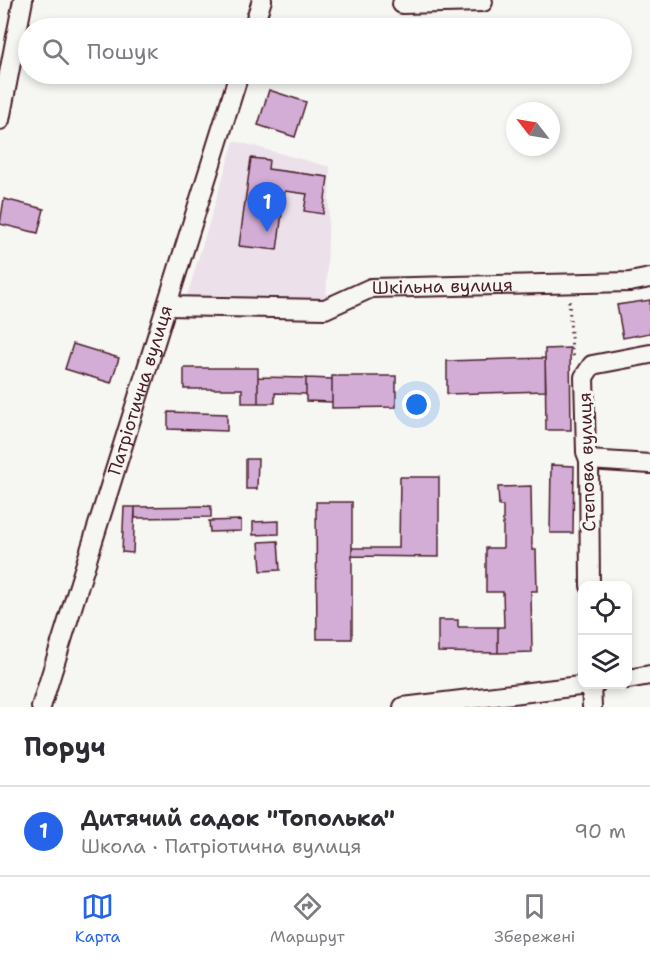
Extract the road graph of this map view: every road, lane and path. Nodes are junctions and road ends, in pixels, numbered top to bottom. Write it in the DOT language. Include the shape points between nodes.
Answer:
graph roads {
  1 [pos="24,0"];
  2 [pos="262,0"];
  3 [pos="483,0"];
  4 [pos="402,4"];
  5 [pos="20,18"];
  6 [pos="256,18"];
  7 [pos="18,30"];
  8 [pos="236,84"];
  9 [pos="0,120"];
  10 [pos="650,278"];
  11 [pos="569,283"];
  12 [pos="167,306"];
  13 [pos="650,354"];
  14 [pos="584,377"];
  15 [pos="589,460"];
  16 [pos="650,464"];
  17 [pos="590,581"];
  18 [pos="650,675"];
  19 [pos="632,678"];
  20 [pos="578,687"];
  21 [pos="593,689"];
  22 [pos="41,707"];
  23 [pos="403,707"];
  24 [pos="591,707"];
  1 -- 5 [label="street"];
  2 -- 6 [label="street"];
  3 -- 4 [label="street"];
  7 -- 9 [label="street"];
  8 -- 12 [label="street, Патріотична вулиця"];
  10 -- 11 [label="street, Шкільна вулиця"];
  11 -- 12 [label="street, Шкільна вулиця" via="372,288 325,309"];
  11 -- 14 [label="path" via="572,352"];
  12 -- 22 [label="street, Патріотична вулиця"];
  13 -- 14 [label="street, Степова вулиця" via="592,365"];
  14 -- 15 [label="street, Степова вулиця"];
  15 -- 16 [label="street"];
  15 -- 17 [label="street, Степова вулиця"];
  18 -- 19 [label="street"];
  20 -- 23 [label="street"];
  21 -- 24 [label="street"];
}
